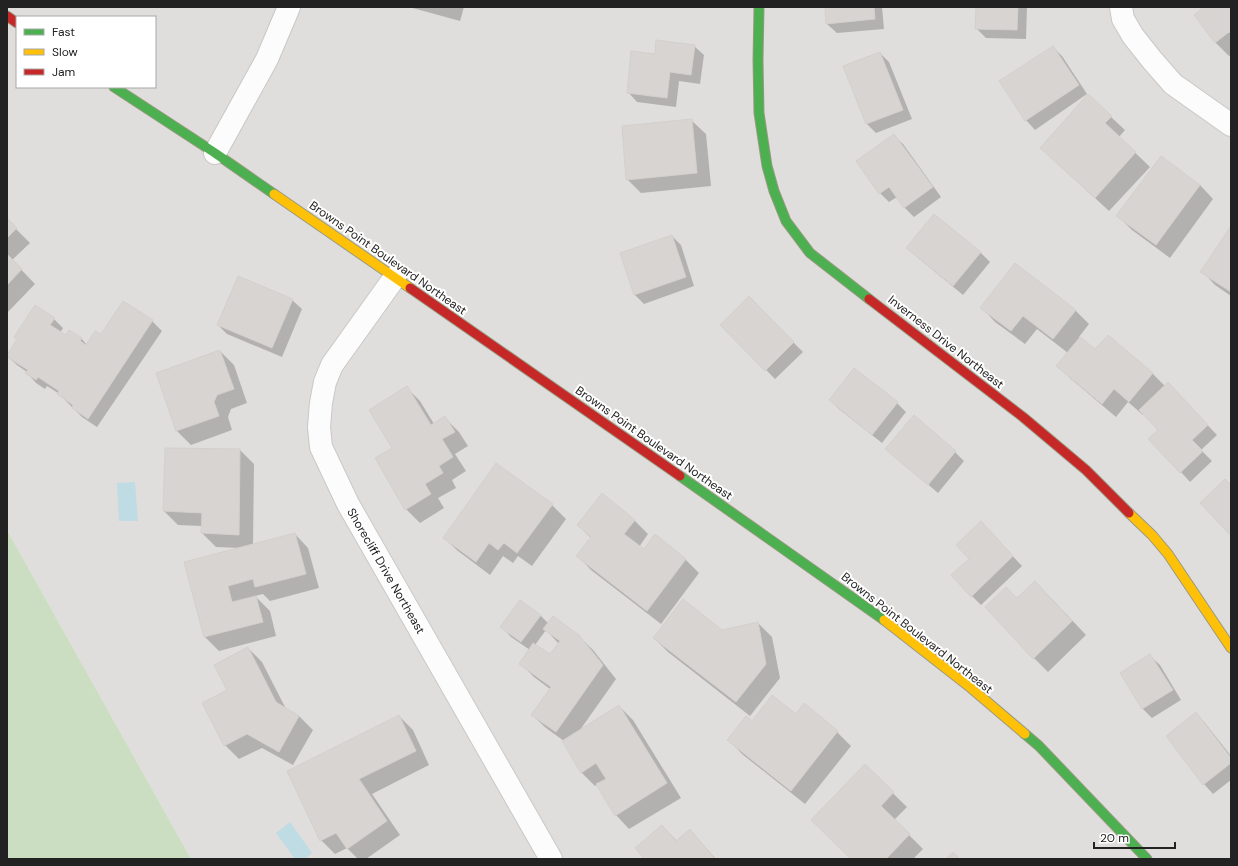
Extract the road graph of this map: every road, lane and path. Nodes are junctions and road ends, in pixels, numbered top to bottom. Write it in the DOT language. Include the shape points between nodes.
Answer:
graph roads {
  1 [pos="289,7"];
  2 [pos="759,7"];
  3 [pos="1121,7"];
  4 [pos="7,16"];
  5 [pos="16,22"];
  6 [pos="116,88"];
  7 [pos="1231,125"];
  8 [pos="215,153"];
  9 [pos="395,278"];
  10 [pos="1231,648"];
  11 [pos="552,859"];
  12 [pos="1147,859"];
  1 -- 8 [label="street" via="267,59"];
  2 -- 10 [label="street, Inverness Drive Northeast" via="757,62 759,117 764,155 784,217 810,253 1024,417 1086,470 1168,554"];
  3 -- 7 [label="street" via="1123,20 1133,36 1173,84"];
  4 -- 5 [label="street"];
  6 -- 8 [label="street, Browns Point Boulevard Northeast"];
  8 -- 9 [label="street, Browns Point Boulevard Northeast"];
  9 -- 11 [label="street, Shorecliff Drive Northeast" via="332,365 321,403 321,447 348,504"];
  9 -- 12 [label="street, Browns Point Boulevard Northeast" via="800,559 895,628 1039,746"];
}
